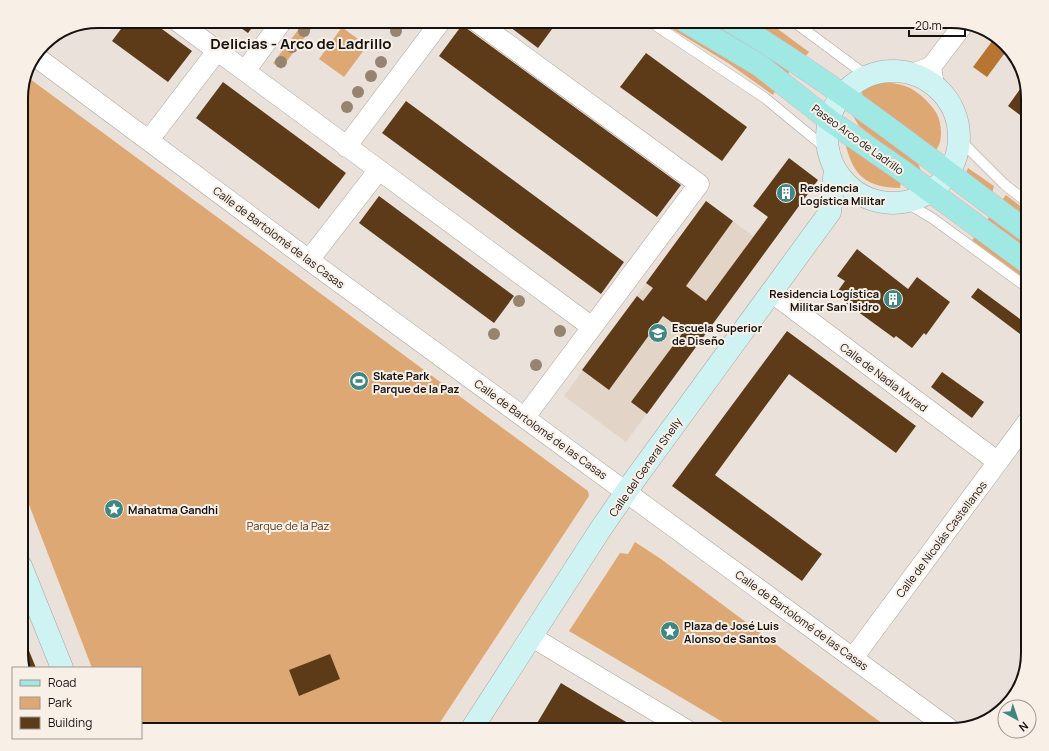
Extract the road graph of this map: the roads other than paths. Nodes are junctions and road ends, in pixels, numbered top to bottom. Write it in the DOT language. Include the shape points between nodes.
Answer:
graph roads {
  1 [pos="186,28"];
  2 [pos="277,28"];
  3 [pos="436,28"];
  4 [pos="486,28"];
  5 [pos="660,28"];
  6 [pos="697,28"];
  7 [pos="742,28"];
  8 [pos="802,28"];
  9 [pos="960,29"];
  10 [pos="217,51"];
  11 [pos="40,59"];
  12 [pos="245,72"];
  13 [pos="926,75"];
  14 [pos="867,76"];
  15 [pos="842,94"];
  16 [pos="829,120"];
  17 [pos="958,138"];
  18 [pos="149,140"];
  19 [pos="346,147"];
  20 [pos="828,150"];
  21 [pos="835,170"];
  22 [pos="378,171"];
  23 [pos="948,173"];
  24 [pos="930,191"];
  25 [pos="1021,197"];
  26 [pos="870,199"];
  27 [pos="905,202"];
  28 [pos="830,212"];
  29 [pos="1021,227"];
  30 [pos="1021,258"];
  31 [pos="309,260"];
  32 [pos="1021,283"];
  33 [pos="771,292"];
  34 [pos="592,327"];
  35 [pos="525,417"];
  36 [pos="1021,431"];
  37 [pos="998,462"];
  38 [pos="626,492"];
  39 [pos="28,583"];
  40 [pos="532,637"];
  41 [pos="853,658"];
  42 [pos="62,667"];
  43 [pos="476,723"];
  44 [pos="675,723"];
  45 [pos="941,723"];
  1 -- 10 [label="street"];
  2 -- 12 [label="street"];
  3 -- 19 [label="street"];
  4 -- 34 [label="street" via="699,184"];
  5 -- 20 [label="lane" via="765,98"];
  6 -- 16 [label="main road, Paseo Arco de Ladrillo" via="759,65"];
  7 -- 15 [label="main road"];
  8 -- 14 [label="lane"];
  9 -- 13 [label="street"];
  10 -- 12 [label="street"];
  10 -- 18 [label="street"];
  11 -- 18 [label="street, Calle de Bartolomé de las Casas"];
  12 -- 19 [label="street"];
  13 -- 14 [label="street" via="898,71"];
  13 -- 17 [label="street" via="949,102 956,120"];
  14 -- 15 [label="street"];
  15 -- 16 [label="street"];
  15 -- 23 [label="main road"];
  16 -- 20 [label="street" via="826,135"];
  16 -- 24 [label="main road, Paseo Arco de Ladrillo"];
  17 -- 23 [label="street" via="956,157"];
  17 -- 25 [label="lane"];
  18 -- 31 [label="street, Calle de Bartolomé de las Casas"];
  19 -- 22 [label="street"];
  20 -- 21 [label="street"];
  21 -- 26 [label="street" via="848,186"];
  21 -- 28 [label="street, Calle del General Shelly"];
  22 -- 31 [label="street"];
  22 -- 34 [label="street"];
  23 -- 24 [label="street"];
  23 -- 29 [label="main road"];
  24 -- 27 [label="street"];
  24 -- 30 [label="main road, Paseo Arco de Ladrillo"];
  26 -- 27 [label="street"];
  26 -- 28 [label="street"];
  27 -- 32 [label="lane" via="932,218"];
  28 -- 33 [label="street, Calle del General Shelly"];
  31 -- 35 [label="street, Calle de Bartolomé de las Casas"];
  33 -- 37 [label="street, Calle de Nadia Murad"];
  33 -- 38 [label="street, Calle del General Shelly"];
  34 -- 35 [label="street"];
  35 -- 38 [label="street, Calle de Bartolomé de las Casas"];
  36 -- 37 [label="street, Calle de Nicolás Castellanos"];
  37 -- 41 [label="street, Calle de Nicolás Castellanos"];
  38 -- 40 [label="street, Calle del General Shelly"];
  38 -- 41 [label="street, Calle de Bartolomé de las Casas"];
  39 -- 42 [label="street"];
  40 -- 43 [label="street, Calle del General Shelly"];
  40 -- 44 [label="street"];
  41 -- 45 [label="street, Calle de Bartolomé de las Casas"];
}
